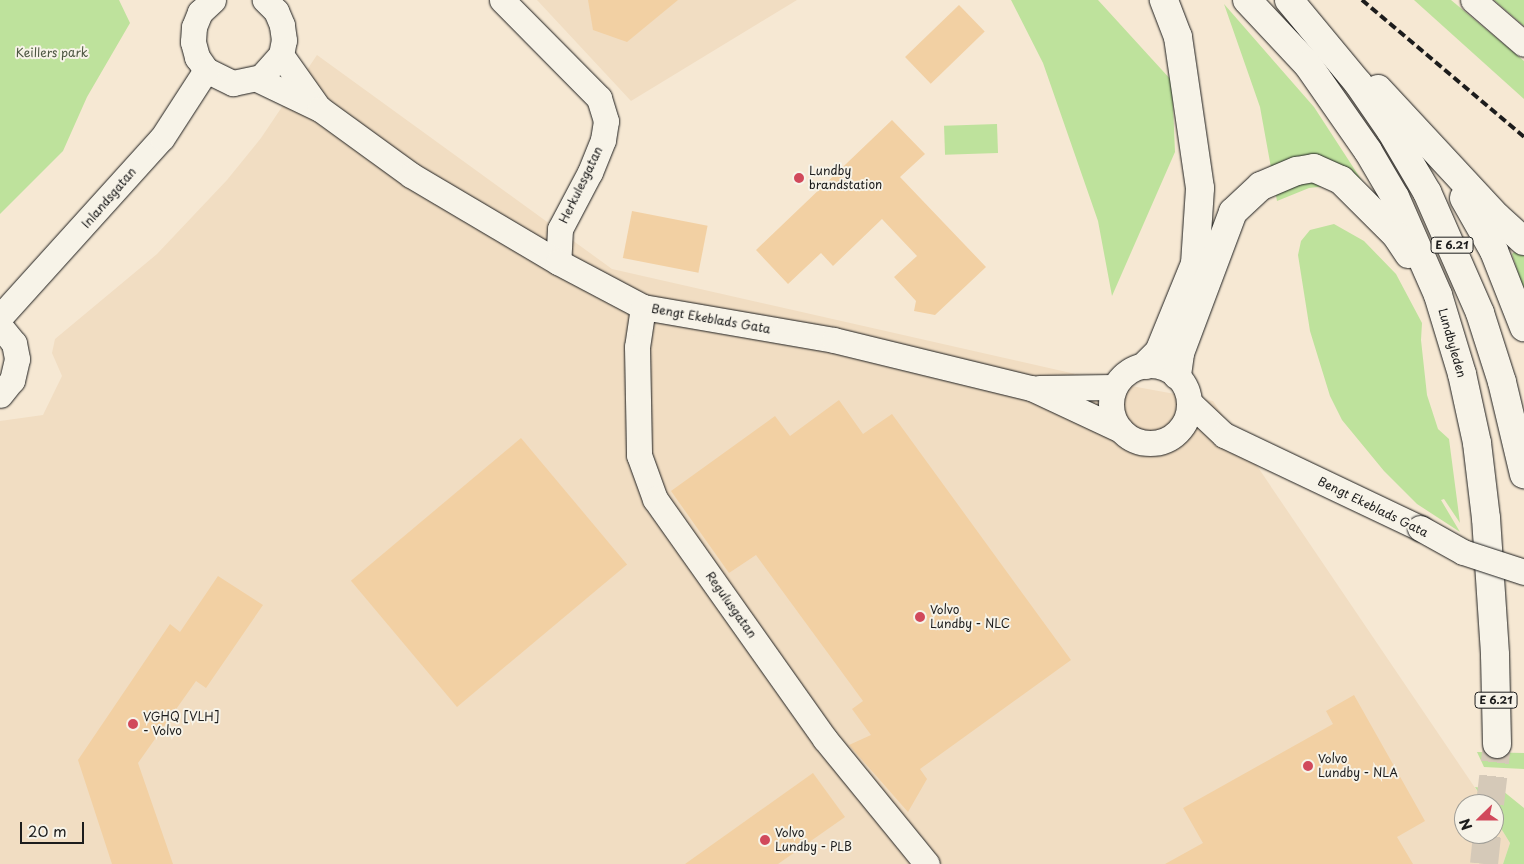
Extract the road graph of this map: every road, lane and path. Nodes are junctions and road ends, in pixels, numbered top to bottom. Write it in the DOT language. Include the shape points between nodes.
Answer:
graph roads {
  1 [pos="265,0"];
  2 [pos="502,0"];
  3 [pos="1164,0"];
  4 [pos="1247,0"];
  5 [pos="1289,0"];
  6 [pos="1473,0"];
  7 [pos="202,4"];
  8 [pos="1325,40"];
  9 [pos="1524,44"];
  10 [pos="281,55"];
  11 [pos="206,70"];
  12 [pos="257,79"];
  13 [pos="320,109"];
  14 [pos="1407,119"];
  15 [pos="1524,240"];
  16 [pos="558,262"];
  17 [pos="1438,295"];
  18 [pos="643,307"];
  19 [pos="0,317"];
  20 [pos="0,326"];
  21 [pos="1524,327"];
  22 [pos="1146,365"];
  23 [pos="1177,375"];
  24 [pos="1114,387"];
  25 [pos="1031,388"];
  26 [pos="0,395"];
  27 [pos="1190,403"];
  28 [pos="1121,430"];
  29 [pos="1179,430"];
  30 [pos="1224,435"];
  31 [pos="1524,474"];
  32 [pos="1524,572"];
  33 [pos="1497,744"];
  34 [pos="927,864"];
  1 -- 10 [label="street" via="276,11 282,25"];
  2 -- 16 [label="street, Herkulesgatan" via="599,98 606,120 603,140 590,172 560,229"];
  3 -- 22 [label="highway" via="1178,37 1200,188 1195,264 1159,352"];
  4 -- 17 [label="highway, Lundbyleden / E 6.21" via="1308,65 1368,151 1395,198"];
  5 -- 8 [label="highway, E 6.21"];
  6 -- 9 [label="street"];
  7 -- 11 [label="street" via="193,42"];
  8 -- 14 [label="highway"];
  8 -- 31 [label="highway, E 6.21" via="1391,131 1453,246 1480,313 1502,382"];
  10 -- 12 [label="street" via="273,68"];
  10 -- 13 [label="street, Bengt Ekeblads Gata"];
  11 -- 12 [label="street" via="233,83"];
  11 -- 19 [label="street, Inlandsgatan" via="162,138"];
  12 -- 13 [label="street, Bengt Ekeblads Gata"];
  13 -- 16 [label="street, Bengt Ekeblads Gata" via="411,175"];
  14 -- 15 [label="highway" via="1497,217"];
  14 -- 21 [label="highway" via="1474,212 1494,251"];
  16 -- 18 [label="street, Bengt Ekeblads Gata"];
  17 -- 23 [label="highway" via="1396,235 1341,180 1314,168 1297,171 1261,186 1233,212 1180,353"];
  17 -- 33 [label="highway, Lundbyleden / E 6.21" via="1465,385 1478,452 1495,655"];
  18 -- 25 [label="street, Bengt Ekeblads Gata" via="834,340"];
  18 -- 34 [label="street, Regulusgatan" via="636,347 639,455 655,499 825,740"];
  20 -- 26 [label="street" via="14,343 17,359 12,380"];
  22 -- 23 [label="street" via="1163,366"];
  22 -- 24 [label="street" via="1128,372"];
  23 -- 27 [label="street, Bengt Ekeblads Gata" via="1184,383"];
  24 -- 25 [label="street, Bengt Ekeblads Gata"];
  24 -- 28 [label="street" via="1111,410"];
  25 -- 28 [label="street, Bengt Ekeblads Gata"];
  27 -- 29 [label="street" via="1185,422"];
  27 -- 30 [label="street, Bengt Ekeblads Gata"];
  28 -- 29 [label="street, Bengt Ekeblads Gata" via="1131,438 1157,443"];
  29 -- 30 [label="street, Bengt Ekeblads Gata"];
  30 -- 32 [label="street, Bengt Ekeblads Gata, bridge" via="1420,528 1463,552"];
}
